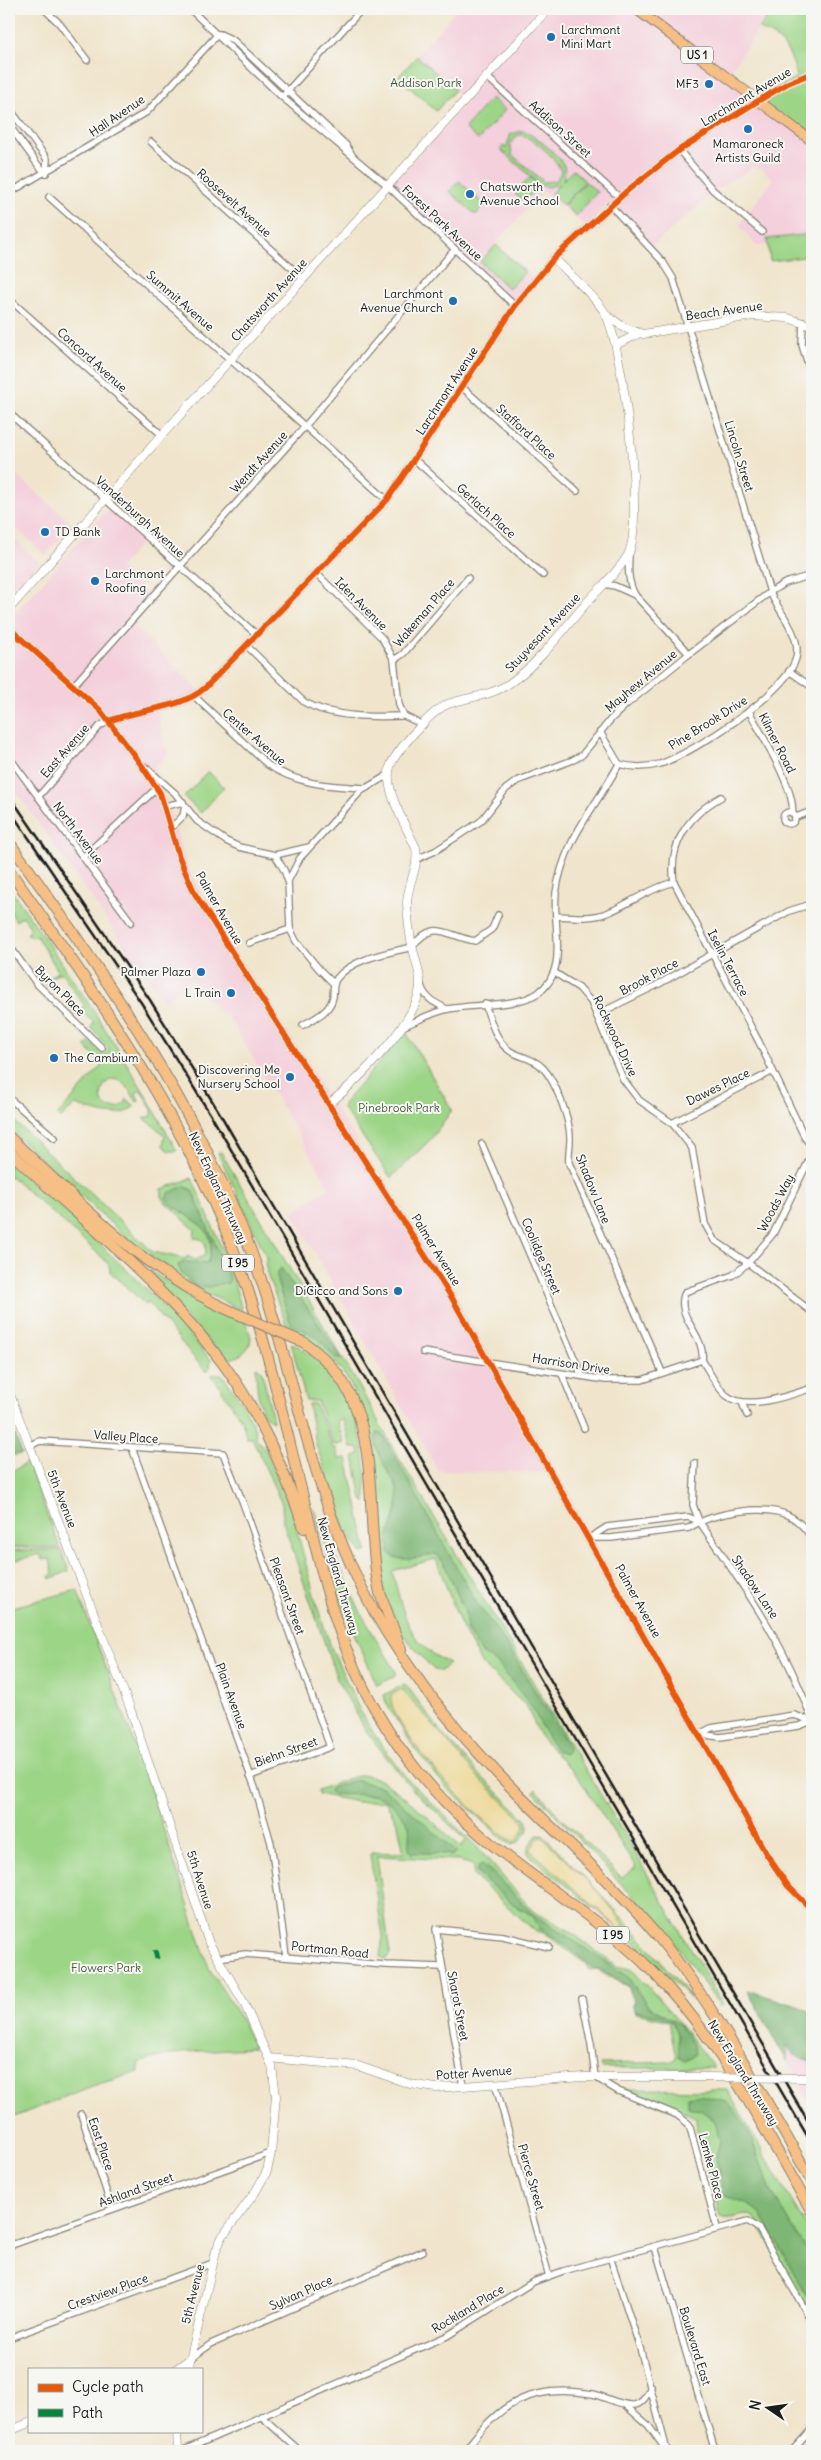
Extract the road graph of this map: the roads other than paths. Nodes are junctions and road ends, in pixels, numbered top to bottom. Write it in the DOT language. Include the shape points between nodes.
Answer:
graph roads {
  1 [pos="44,9"];
  2 [pos="190,9"];
  3 [pos="362,9"];
  4 [pos="548,9"];
  5 [pos="636,9"];
  6 [pos="218,34"];
  7 [pos="87,60"];
  8 [pos="812,73"];
  9 [pos="487,77"];
  10 [pos="288,91"];
  11 [pos="282,97"];
  12 [pos="758,101"];
  13 [pos="9,108"];
  14 [pos="9,125"];
  15 [pos="812,141"];
  16 [pos="151,142"];
  17 [pos="680,150"];
  18 [pos="353,157"];
  19 [pos="46,172"];
  20 [pos="388,186"];
  21 [pos="9,193"];
  22 [pos="49,197"];
  23 [pos="620,197"];
  24 [pos="610,205"];
  25 [pos="762,232"];
  26 [pos="454,249"];
  27 [pos="554,258"];
  28 [pos="304,279"];
  29 [pos="9,299"];
  30 [pos="516,306"];
  31 [pos="606,315"];
  32 [pos="803,322"];
  33 [pos="812,326"];
  34 [pos="688,327"];
  35 [pos="638,334"];
  36 [pos="616,345"];
  37 [pos="231,359"];
  38 [pos="812,377"];
  39 [pos="462,387"];
  40 [pos="9,413"];
  41 [pos="306,425"];
  42 [pos="162,435"];
  43 [pos="415,460"];
  44 [pos="577,491"];
  45 [pos="106,500"];
  46 [pos="388,500"];
  47 [pos="629,554"];
  48 [pos="180,565"];
  49 [pos="317,574"];
  50 [pos="812,575"];
  51 [pos="543,576"];
  52 [pos="468,578"];
  53 [pos="604,584"];
  54 [pos="770,592"];
  55 [pos="635,595"];
  56 [pos="9,609"];
  57 [pos="9,628"];
  58 [pos="258,635"];
  59 [pos="246,646"];
  60 [pos="689,654"];
  61 [pos="394,660"];
  62 [pos="789,671"];
  63 [pos="73,686"];
  64 [pos="812,687"];
  65 [pos="195,696"];
  66 [pos="749,711"];
  67 [pos="404,716"];
  68 [pos="109,721"];
  69 [pos="423,725"];
  70 [pos="600,732"];
  71 [pos="9,757"];
  72 [pos="140,763"];
  73 [pos="619,764"];
  74 [pos="388,774"];
  75 [pos="157,788"];
  76 [pos="366,788"];
  77 [pos="38,797"];
  78 [pos="721,797"];
  79 [pos="184,804"];
  80 [pos="165,806"];
  81 [pos="812,811"];
  82 [pos="180,820"];
  83 [pos="197,821"];
  84 [pos="171,828"];
  85 [pos="9,842"];
  86 [pos="315,843"];
  87 [pos="275,855"];
  88 [pos="84,856"];
  89 [pos="417,860"];
  90 [pos="9,870"];
  91 [pos="288,881"];
  92 [pos="674,882"];
  93 [pos="812,904"];
  94 [pos="498,915"];
  95 [pos="556,916"];
  96 [pos="131,922"];
  97 [pos="290,929"];
  98 [pos="249,943"];
  99 [pos="9,945"];
  100 [pos="412,947"];
  101 [pos="711,954"];
  102 [pos="555,973"];
  103 [pos="333,983"];
  104 [pos="420,983"];
  105 [pos="485,1004"];
  106 [pos="447,1009"];
  107 [pos="596,1015"];
  108 [pos="303,1025"];
  109 [pos="402,1027"];
  110 [pos="102,1048"];
  111 [pos="773,1071"];
  112 [pos="9,1098"];
  113 [pos="329,1104"];
  114 [pos="672,1123"];
  115 [pos="9,1136"];
  116 [pos="55,1138"];
  117 [pos="482,1144"];
  118 [pos="812,1146"];
  119 [pos="9,1152"];
  120 [pos="812,1154"];
  121 [pos="748,1263"];
  122 [pos="812,1312"];
  123 [pos="423,1352"];
  124 [pos="702,1360"];
  125 [pos="489,1363"];
  126 [pos="662,1372"];
  127 [pos="562,1374"];
  128 [pos="582,1376"];
  129 [pos="812,1388"];
  130 [pos="9,1392"];
  131 [pos="742,1402"];
  132 [pos="747,1415"];
  133 [pos="584,1428"];
  134 [pos="29,1446"];
  135 [pos="132,1448"];
  136 [pos="223,1453"];
  137 [pos="695,1463"];
  138 [pos="699,1521"];
  139 [pos="589,1538"];
  140 [pos="812,1538"];
  141 [pos="332,1610"];
  142 [pos="406,1662"];
  143 [pos="812,1721"];
  144 [pos="700,1734"];
  145 [pos="330,1747"];
  146 [pos="250,1776"];
  147 [pos="812,1910"];
  148 [pos="549,1947"];
  149 [pos="286,1956"];
  150 [pos="218,1958"];
  151 [pos="441,1967"];
  152 [pos="582,1999"];
  153 [pos="270,2058"];
  154 [pos="595,2077"];
  155 [pos="809,2078"];
  156 [pos="495,2083"];
  157 [pos="463,2086"];
  158 [pos="81,2114"];
  159 [pos="271,2153"];
  160 [pos="812,2181"];
  161 [pos="112,2209"];
  162 [pos="812,2212"];
  163 [pos="717,2228"];
  164 [pos="9,2246"];
  165 [pos="655,2247"];
  166 [pos="423,2251"];
  167 [pos="611,2260"];
  168 [pos="213,2263"];
  169 [pos="549,2276"];
  170 [pos="812,2322"];
  171 [pos="9,2338"];
  172 [pos="190,2359"];
  173 [pos="177,2368"];
  174 [pos="188,2368"];
  175 [pos="650,2386"];
  176 [pos="625,2404"];
  177 [pos="261,2416"];
  178 [pos="28,2423"];
  179 [pos="812,2430"];
  180 [pos="9,2431"];
  181 [pos="177,2432"];
  182 [pos="180,2451"];
  183 [pos="300,2451"];
  184 [pos="465,2451"];
  185 [pos="667,2451"];
  186 [pos="715,2451"];
  187 [pos="792,2451"];
  1 -- 7 [label="street"];
  2 -- 6 [label="street, Forest Park Avenue"];
  3 -- 10 [label="street"];
  4 -- 9 [label="street, Chatsworth Avenue"];
  5 -- 12 [label="main road, US 1"];
  6 -- 10 [label="street, Forest Park Avenue" via="234,40"];
  6 -- 11 [label="street, Forest Park Avenue"];
  6 -- 19 [label="street, Hall Avenue" via="146,112"];
  8 -- 12 [label="street, Larchmont Avenue"];
  9 -- 20 [label="street, Chatsworth Avenue"];
  9 -- 23 [label="street, Addison Street"];
  10 -- 11 [label="street"];
  10 -- 18 [label="street, Forest Park Avenue" via="346,145"];
  11 -- 18 [label="street, Forest Park Avenue"];
  12 -- 15 [label="main road, US 1"];
  12 -- 17 [label="street, Larchmont Avenue"];
  13 -- 19 [label="street" via="47,159"];
  14 -- 19 [label="street"];
  16 -- 28 [label="street, Roosevelt Avenue"];
  17 -- 23 [label="street, Larchmont Avenue"];
  17 -- 25 [label="street" via="713,190"];
  18 -- 20 [label="street, Forest Park Avenue"];
  19 -- 21 [label="street, Hall Avenue"];
  20 -- 26 [label="street, Forest Park Avenue"];
  20 -- 28 [label="street, Chatsworth Avenue"];
  22 -- 37 [label="street, Summit Avenue"];
  23 -- 24 [label="street, Larchmont Avenue"];
  24 -- 27 [label="street, Larchmont Avenue"];
  24 -- 34 [label="street" via="670,272"];
  26 -- 30 [label="street, Forest Park Avenue"];
  26 -- 41 [label="street, Wendt Avenue"];
  27 -- 30 [label="street, Larchmont Avenue"];
  27 -- 31 [label="street"];
  28 -- 37 [label="street, Chatsworth Avenue"];
  29 -- 42 [label="street, Concord Avenue"];
  30 -- 39 [label="street, Larchmont Avenue"];
  31 -- 35 [label="street"];
  31 -- 36 [label="street"];
  32 -- 33 [label="street, Beach Avenue"];
  32 -- 34 [label="street, Beach Avenue" via="775,316 752,316"];
  32 -- 38 [label="street" via="802,345"];
  34 -- 35 [label="street, Beach Avenue"];
  34 -- 54 [label="street, Lincoln Street"];
  35 -- 36 [label="street, Beach Avenue"];
  36 -- 47 [label="street" via="634,469"];
  37 -- 41 [label="street, Summit Avenue"];
  37 -- 42 [label="street, Chatsworth Avenue"];
  39 -- 43 [label="street, Larchmont Avenue"];
  39 -- 44 [label="street, Stafford Place"];
  40 -- 45 [label="street, Vanderburgh Avenue"];
  41 -- 46 [label="street, Summit Avenue"];
  41 -- 48 [label="street, Wendt Avenue"];
  42 -- 45 [label="street, Chatsworth Avenue"];
  43 -- 46 [label="street, Larchmont Avenue"];
  43 -- 51 [label="street, Gerlach Place"];
  45 -- 48 [label="street, Vanderburgh Avenue"];
  45 -- 56 [label="street, Chatsworth Avenue"];
  46 -- 49 [label="street, Larchmont Avenue"];
  47 -- 53 [label="street, Stuyvesant Avenue"];
  47 -- 55 [label="street" via="628,573"];
  48 -- 58 [label="street, Vanderburgh Avenue"];
  48 -- 63 [label="street, Wendt Avenue"];
  49 -- 58 [label="street, Larchmont Avenue"];
  49 -- 61 [label="street, Iden Avenue" via="382,638"];
  50 -- 54 [label="street, Mayhew Avenue" via="785,583"];
  52 -- 61 [label="street, Wakeman Place" via="403,654"];
  53 -- 55 [label="street"];
  53 -- 69 [label="street, Stuyvesant Avenue" via="514,681 491,694 443,706"];
  54 -- 60 [label="street, Mayhew Avenue"];
  54 -- 62 [label="street, Pine Brook Drive" via="794,636 796,658"];
  55 -- 60 [label="street"];
  57 -- 63 [label="street, Palmer Avenue"];
  58 -- 59 [label="street, Larchmont Avenue"];
  59 -- 65 [label="street, Larchmont Avenue"];
  59 -- 67 [label="street" via="314,708"];
  60 -- 70 [label="street, Mayhew Avenue" via="627,704"];
  61 -- 67 [label="street, Iden Avenue" via="399,706"];
  62 -- 64 [label="street"];
  62 -- 66 [label="street, Pine Brook Drive" via="777,687"];
  63 -- 68 [label="street, Palmer Avenue"];
  65 -- 68 [label="street, Larchmont Avenue"];
  65 -- 76 [label="street, Center Avenue" via="281,774 305,782"];
  66 -- 73 [label="street, Pine Brook Drive" via="678,756 658,764 630,768"];
  66 -- 81 [label="street, Kilmer Road" via="784,779 794,804 794,815"];
  67 -- 69 [label="street"];
  68 -- 72 [label="street, Palmer Avenue"];
  68 -- 77 [label="street, East Avenue" via="100,726"];
  69 -- 74 [label="street, Stuyvesant Avenue" via="395,756"];
  70 -- 73 [label="street"];
  70 -- 89 [label="street, Mayhew Avenue" via="582,755 517,781 506,789 481,821"];
  71 -- 77 [label="street, North Avenue"];
  72 -- 75 [label="street, Palmer Avenue"];
  72 -- 79 [label="street"];
  73 -- 95 [label="street" via="585,816 565,858 556,896"];
  74 -- 76 [label="street"];
  74 -- 89 [label="street" via="391,791 416,848"];
  75 -- 80 [label="street, Palmer Avenue"];
  75 -- 88 [label="street"];
  76 -- 86 [label="street"];
  77 -- 88 [label="street, North Avenue"];
  78 -- 92 [label="street, Iselin Terrace" via="696,814 683,830 674,855"];
  79 -- 80 [label="street"];
  79 -- 82 [label="street" via="184,816"];
  79 -- 83 [label="street"];
  80 -- 84 [label="street, Palmer Avenue"];
  82 -- 83 [label="street"];
  82 -- 84 [label="street"];
  83 -- 87 [label="street" via="239,847"];
  84 -- 113 [label="street, Palmer Avenue" via="195,894"];
  85 -- 142 [label="highway, New England Thruway / I 95" via="123,1009 168,1080 208,1153 242,1227 270,1304 325,1502 357,1577"];
  86 -- 87 [label="street"];
  86 -- 91 [label="street" via="300,858"];
  87 -- 91 [label="street"];
  88 -- 96 [label="street, North Avenue"];
  89 -- 100 [label="street" via="407,894"];
  90 -- 141 [label="highway, New England Thruway / I 95" via="149,1080 217,1209 261,1333"];
  91 -- 97 [label="street"];
  92 -- 95 [label="street" via="653,887 606,914"];
  92 -- 101 [label="street, Iselin Terrace"];
  93 -- 101 [label="street, Brook Place" via="789,911"];
  94 -- 100 [label="street" via="492,929 475,941 435,930 419,938"];
  95 -- 102 [label="street"];
  97 -- 98 [label="street"];
  97 -- 103 [label="street" via="318,969"];
  99 -- 110 [label="street, Byron Place" via="36,983"];
  100 -- 103 [label="street" via="356,965"];
  100 -- 104 [label="street"];
  101 -- 107 [label="street, Brook Place"];
  101 -- 111 [label="street, Iselin Terrace"];
  102 -- 105 [label="street" via="537,994"];
  102 -- 107 [label="street, Rockwood Drive" via="579,988 591,1002"];
  103 -- 108 [label="street" via="330,1005"];
  104 -- 106 [label="street" via="423,993"];
  104 -- 109 [label="street" via="415,1007"];
  105 -- 106 [label="street"];
  105 -- 126 [label="street, Shadow Lane" via="490,1022 504,1046 541,1066 549,1078 566,1115 569,1163"];
  106 -- 109 [label="street"];
  107 -- 114 [label="street, Rockwood Drive" via="626,1084 639,1100"];
  109 -- 113 [label="street" via="356,1082"];
  111 -- 114 [label="street, Dawes Place"];
  111 -- 118 [label="street, Iselin Terrace" via="805,1138"];
  112 -- 116 [label="street"];
  113 -- 125 [label="street, Palmer Avenue" via="452,1298"];
  114 -- 121 [label="street, Rockwood Drive" via="692,1148 701,1209 709,1232 719,1244"];
  115 -- 142 [label="highway, bridge" via="141,1256 184,1287 302,1342 338,1376 362,1422 368,1452 377,1578"];
  117 -- 128 [label="street, Coolidge Street"];
  119 -- 141 [label="highway" via="166,1298 225,1366 259,1420 281,1465"];
  120 -- 121 [label="street, Woods Way" via="773,1234"];
  121 -- 122 [label="street, Rockwood Drive"];
  121 -- 124 [label="street, Woods Way" via="733,1275 685,1292 682,1298 682,1309 701,1349"];
  123 -- 125 [label="street, Harrison Drive"];
  124 -- 126 [label="street, Harrison Drive"];
  124 -- 131 [label="street" via="724,1394"];
  125 -- 127 [label="street, Harrison Drive"];
  125 -- 139 [label="street, Palmer Avenue"];
  126 -- 128 [label="street, Harrison Drive" via="642,1380"];
  127 -- 128 [label="street, Harrison Drive"];
  127 -- 133 [label="street"];
  129 -- 131 [label="street" via="764,1402"];
  130 -- 134 [label="street, 5th Avenue"];
  131 -- 132 [label="street"];
  134 -- 135 [label="street, Valley Place" via="40,1442"];
  134 -- 150 [label="street, 5th Avenue" via="124,1692 209,1943"];
  135 -- 136 [label="street, Valley Place"];
  135 -- 146 [label="street, Plain Avenue"];
  136 -- 145 [label="street, Pleasant Street"];
  137 -- 138 [label="street, Shadow Lane" via="693,1506"];
  138 -- 139 [label="street" via="689,1528"];
  138 -- 139 [label="street" via="688,1517 607,1527"];
  138 -- 140 [label="street" via="749,1511 779,1512 793,1518"];
  138 -- 143 [label="street, Shadow Lane" via="786,1655"];
  139 -- 144 [label="street, Palmer Avenue"];
  141 -- 162 [label="highway, New England Thruway / I 95" via="369,1699 422,1777 481,1836 613,1935 673,1992 722,2058"];
  142 -- 160 [label="highway, New England Thruway / I 95" via="470,1744 663,1944 715,2014"];
  143 -- 144 [label="street" via="799,1726 720,1737"];
  143 -- 144 [label="street" via="794,1716 711,1728"];
  144 -- 147 [label="street, Palmer Avenue" via="767,1855 788,1886"];
  145 -- 146 [label="street, Biehn Street"];
  146 -- 149 [label="street, Plain Avenue" via="271,1843"];
  148 -- 151 [label="street, Sharot Street" via="503,1936 436,1929"];
  149 -- 150 [label="street, Portman Road" via="245,1954"];
  149 -- 151 [label="street, Portman Road"];
  150 -- 153 [label="street, 5th Avenue"];
  151 -- 157 [label="street, Sharot Street"];
  152 -- 154 [label="street"];
  153 -- 157 [label="street, Potter Avenue" via="358,2066 424,2087"];
  153 -- 159 [label="street, 5th Avenue" via="276,2096"];
  154 -- 155 [label="street, Potter Avenue, bridge"];
  154 -- 156 [label="street, Potter Avenue"];
  154 -- 163 [label="street, Lemke Place" via="618,2091 677,2115 689,2124"];
  156 -- 157 [label="street, Potter Avenue"];
  156 -- 169 [label="street, Pierce Street"];
  158 -- 161 [label="street, East Place"];
  159 -- 161 [label="street, Ashland Street"];
  159 -- 168 [label="street, 5th Avenue" via="262,2180 222,2237"];
  161 -- 164 [label="street, Ashland Street"];
  163 -- 165 [label="street, Rockland Place"];
  163 -- 170 [label="street, Rockland Place" via="748,2221 754,2224"];
  165 -- 167 [label="street, Rockland Place"];
  165 -- 186 [label="street, Boulevard East"];
  166 -- 172 [label="street, Sylvan Place" via="211,2344"];
  167 -- 169 [label="street, Rockland Place"];
  167 -- 175 [label="street"];
  168 -- 171 [label="street, Crestview Place"];
  168 -- 172 [label="street, 5th Avenue"];
  169 -- 177 [label="street, Rockland Place" via="524,2287 447,2336"];
  172 -- 173 [label="street"];
  172 -- 174 [label="street, 5th Avenue"];
  175 -- 176 [label="street" via="639,2403"];
  175 -- 185 [label="street"];
  176 -- 184 [label="street" via="587,2393 561,2391 526,2397 492,2417"];
  176 -- 185 [label="street" via="648,2425"];
  177 -- 182 [label="street, Rockland Place"];
  177 -- 183 [label="street"];
  178 -- 180 [label="street"];
  179 -- 187 [label="street"];
  181 -- 182 [label="street"];
}
